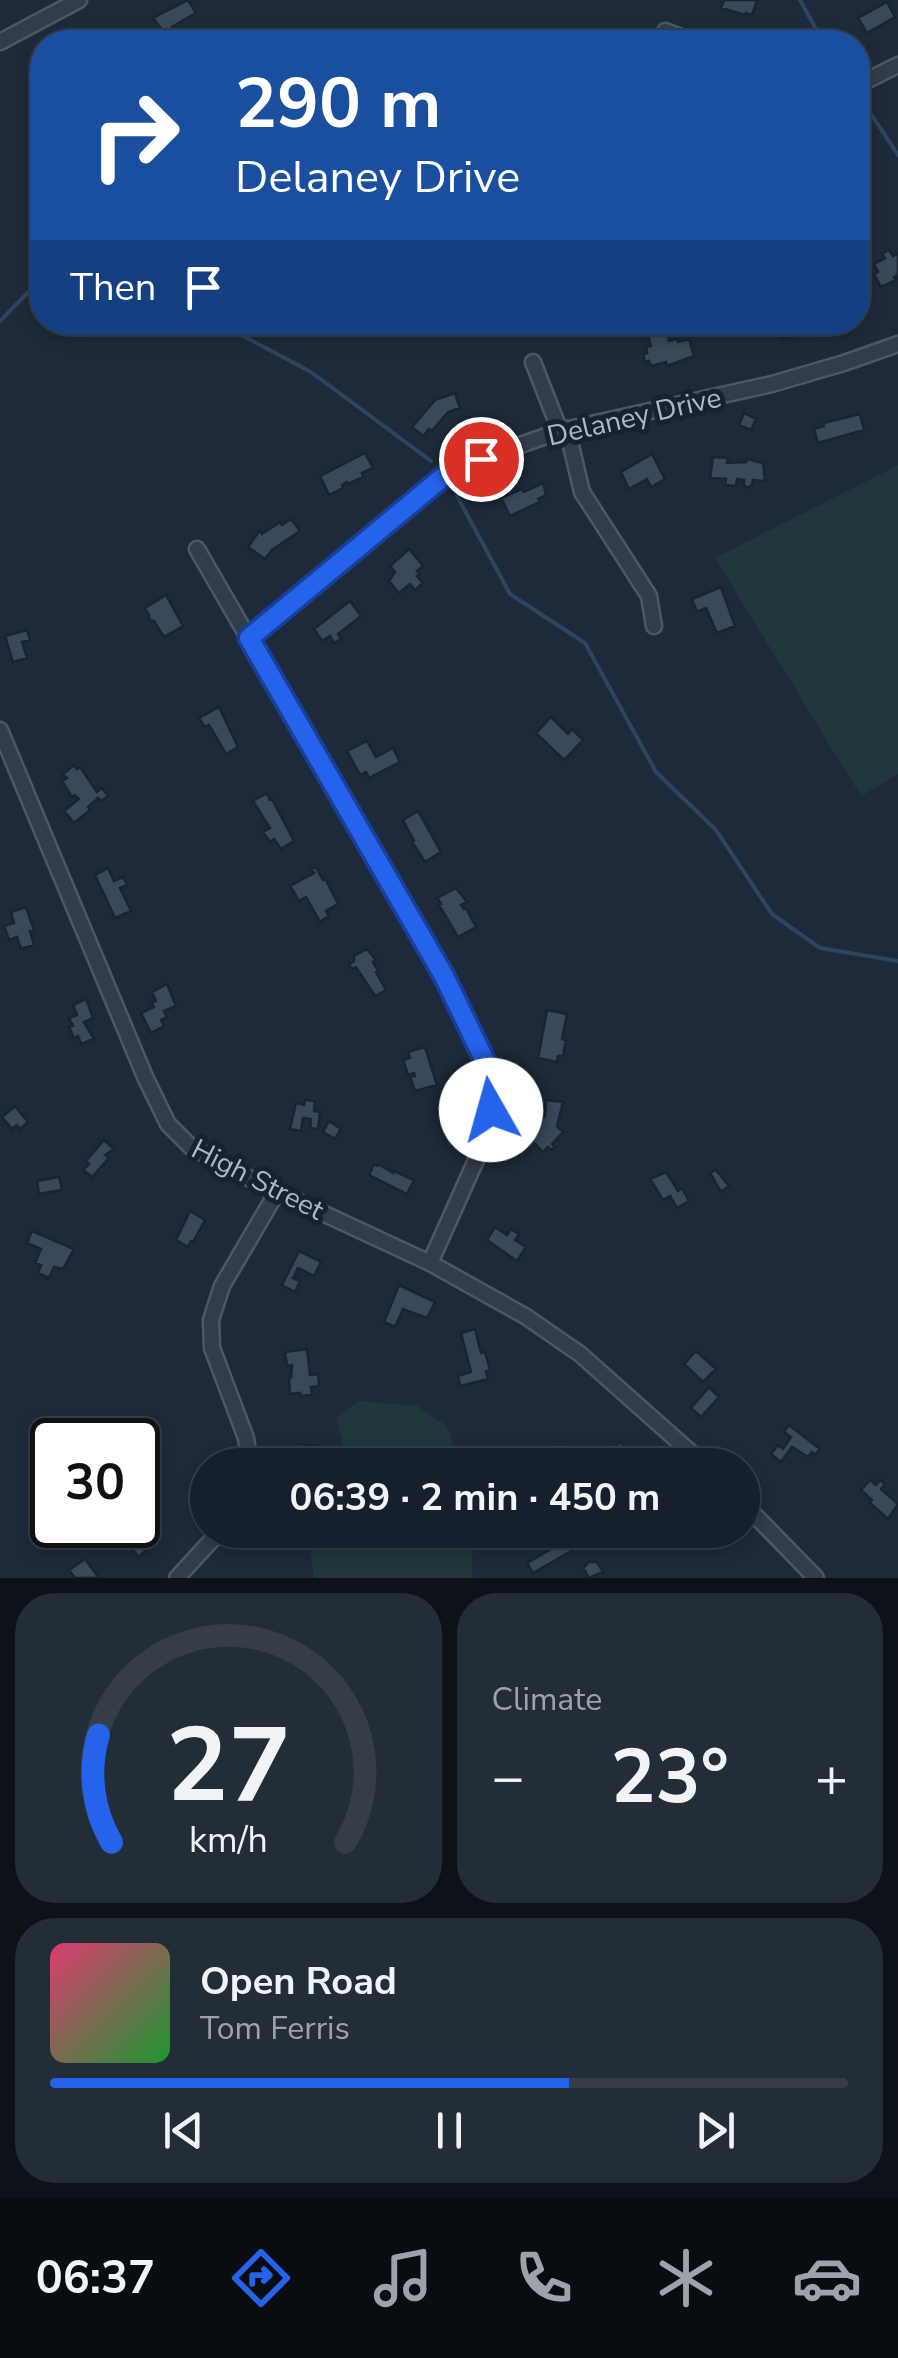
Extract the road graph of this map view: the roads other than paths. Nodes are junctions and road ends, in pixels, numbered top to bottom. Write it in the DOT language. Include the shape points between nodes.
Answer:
graph roads {
  1 [pos="79,0"];
  2 [pos="0,42"];
  3 [pos="898,65"];
  4 [pos="870,79"];
  5 [pos="898,344"];
  6 [pos="532,362"];
  7 [pos="564,430"];
  8 [pos="196,549"];
  9 [pos="654,626"];
  10 [pos="249,638"];
  11 [pos="0,730"];
  12 [pos="277,1192"];
  13 [pos="430,1263"];
  14 [pos="247,1448"];
  15 [pos="686,1448"];
  16 [pos="760,1520"];
  17 [pos="205,1548"];
  18 [pos="178,1578"];
  19 [pos="816,1578"];
  1 -- 2 [label="street"];
  3 -- 4 [label="street"];
  5 -- 7 [label="street, Delaney Drive" via="772,384"];
  6 -- 7 [label="street"];
  7 -- 9 [label="street" via="582,492 649,596"];
  7 -- 10 [label="street, Delaney Drive" via="443,477"];
  8 -- 10 [label="street"];
  10 -- 13 [label="street" via="444,976 486,1063 491,1110"];
  11 -- 12 [label="street, High Street" via="168,1124 191,1148"];
  12 -- 13 [label="street, High Street"];
  12 -- 14 [label="street" via="222,1286 211,1320 212,1348"];
  13 -- 15 [label="street, High Street" via="580,1354"];
  16 -- 19 [label="street"];
  17 -- 18 [label="street"];
}
